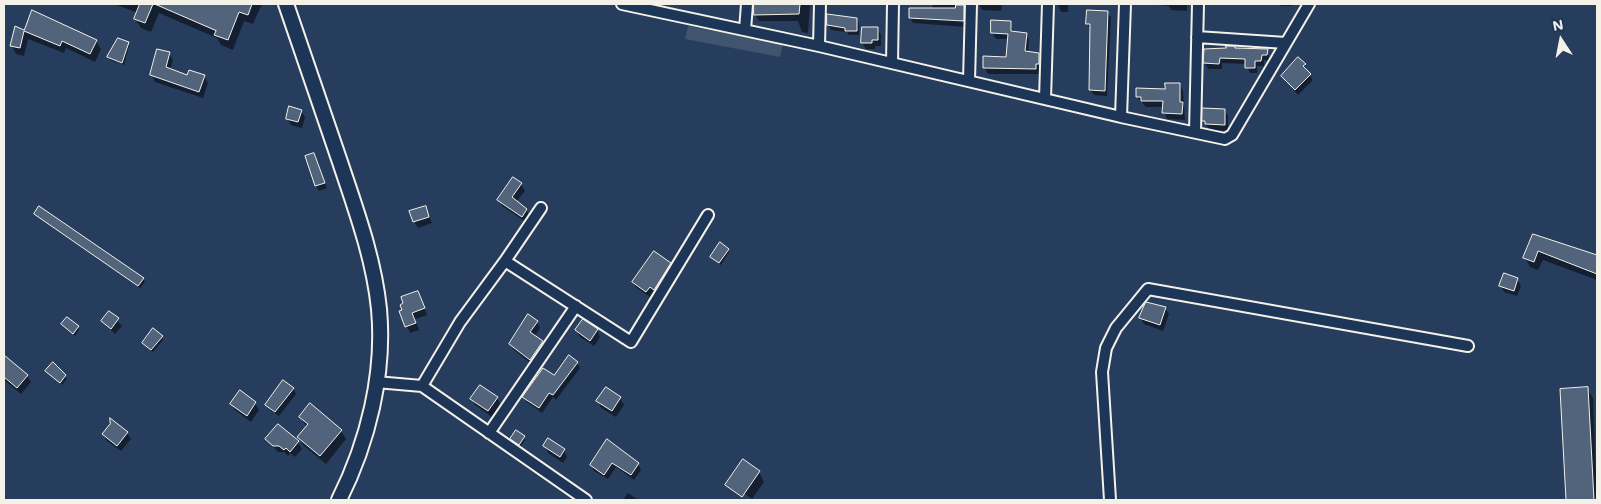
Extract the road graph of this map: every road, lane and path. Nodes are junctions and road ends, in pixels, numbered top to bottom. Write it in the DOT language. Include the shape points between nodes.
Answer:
graph roads {
  1 [pos="286,4"];
  2 [pos="622,4"];
  3 [pos="746,4"];
  4 [pos="820,4"];
  5 [pos="893,4"];
  6 [pos="971,4"];
  7 [pos="1048,4"];
  8 [pos="1125,4"];
  9 [pos="1198,4"];
  10 [pos="1309,4"];
  11 [pos="745,30"];
  12 [pos="1197,37"];
  13 [pos="1286,43"];
  14 [pos="819,46"];
  15 [pos="892,63"];
  16 [pos="969,81"];
  17 [pos="1045,99"];
  18 [pos="1121,117"];
  19 [pos="1195,132"];
  20 [pos="541,208"];
  21 [pos="708,215"];
  22 [pos="505,261"];
  23 [pos="576,306"];
  24 [pos="1468,346"];
  25 [pos="376,382"];
  26 [pos="422,386"];
  27 [pos="489,433"];
  28 [pos="339,500"];
  29 [pos="586,500"];
  30 [pos="1110,500"];
  1 -- 25 [label="street" via="371,262 379,310"];
  2 -- 11 [label="street"];
  3 -- 11 [label="street"];
  4 -- 14 [label="street"];
  5 -- 15 [label="street"];
  6 -- 16 [label="street"];
  7 -- 17 [label="street"];
  8 -- 18 [label="street"];
  9 -- 12 [label="street"];
  10 -- 13 [label="street"];
  11 -- 14 [label="street"];
  12 -- 13 [label="street"];
  12 -- 19 [label="street"];
  13 -- 19 [label="street" via="1232,135 1225,139"];
  14 -- 15 [label="street"];
  15 -- 16 [label="street"];
  16 -- 17 [label="street"];
  17 -- 18 [label="street"];
  18 -- 19 [label="street"];
  20 -- 22 [label="street"];
  21 -- 23 [label="street" via="631,342"];
  22 -- 23 [label="street"];
  22 -- 26 [label="street" via="460,322"];
  23 -- 27 [label="street"];
  24 -- 30 [label="street" via="1148,289 1116,328 1102,372"];
  25 -- 26 [label="street"];
  25 -- 28 [label="street" via="358,460"];
  26 -- 27 [label="street"];
  27 -- 29 [label="street"];
}
